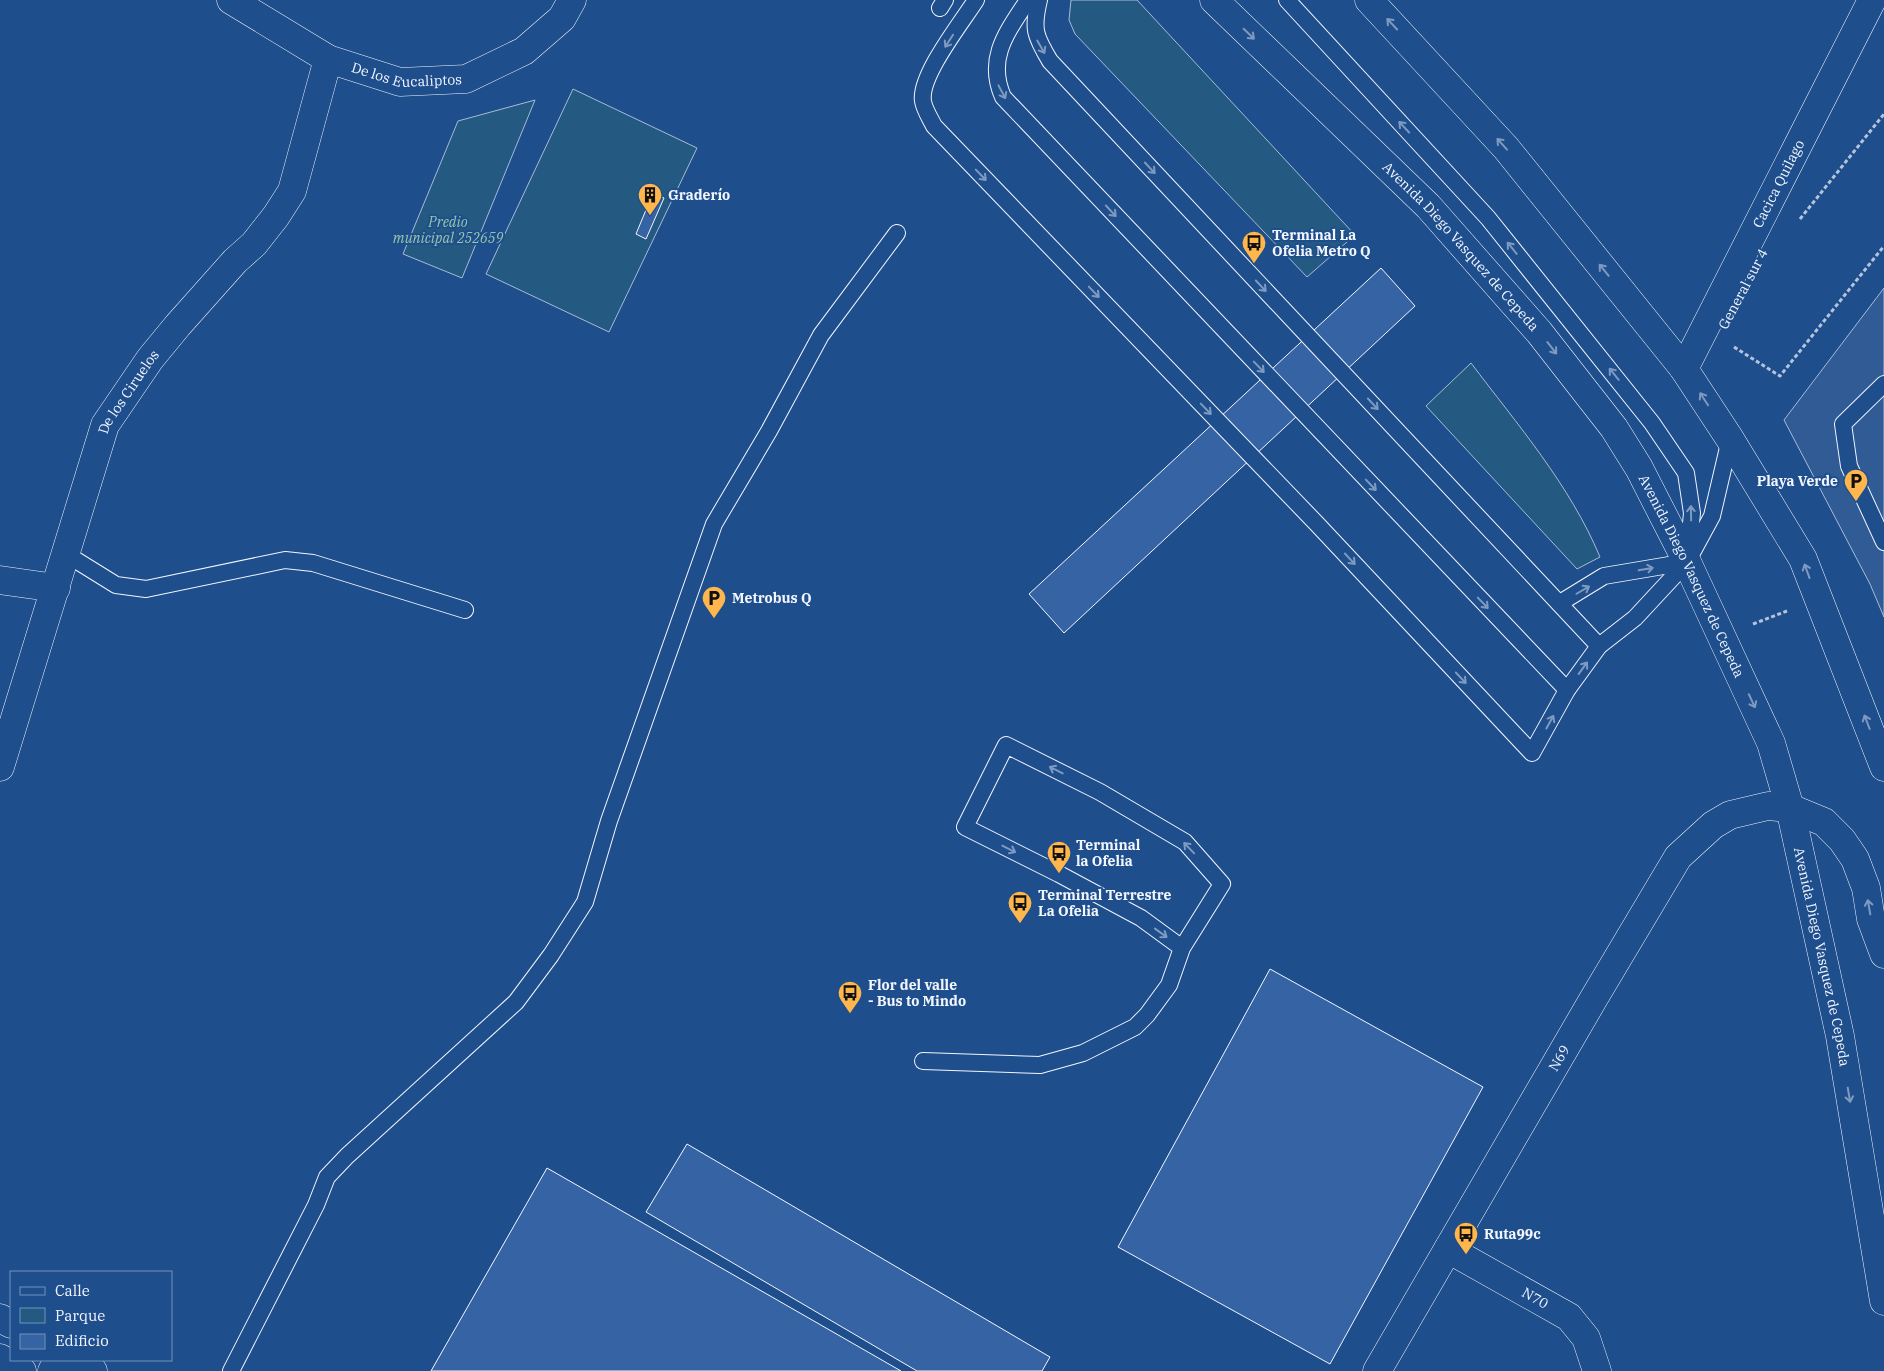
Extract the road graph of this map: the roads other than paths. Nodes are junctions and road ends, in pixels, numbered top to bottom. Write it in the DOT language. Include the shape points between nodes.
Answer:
graph roads {
  1 [pos="230,0"];
  2 [pos="572,0"];
  3 [pos="976,0"];
  4 [pos="1028,0"];
  5 [pos="1039,0"];
  6 [pos="1214,0"];
  7 [pos="1287,0"];
  8 [pos="1370,0"];
  9 [pos="1872,0"];
  10 [pos="328,59"];
  11 [pos="897,234"];
  12 [pos="1684,369"];
  13 [pos="1884,384"];
  14 [pos="1730,440"];
  15 [pos="1884,542"];
  16 [pos="66,554"];
  17 [pos="1687,562"];
  18 [pos="0,580"];
  19 [pos="56,588"];
  20 [pos="1560,603"];
  21 [pos="465,610"];
  22 [pos="1599,646"];
  23 [pos="1567,690"];
  24 [pos="0,767"];
  25 [pos="1884,767"];
  26 [pos="1790,808"];
  27 [pos="1182,948"];
  28 [pos="1884,954"];
  29 [pos="923,1061"];
  30 [pos="1448,1250"];
  31 [pos="1884,1300"];
  32 [pos="0,1358"];
  33 [pos="76,1361"];
  34 [pos="22,1371"];
  35 [pos="93,1371"];
  36 [pos="231,1371"];
  37 [pos="1377,1371"];
  38 [pos="1597,1371"];
  1 -- 10 [label="street, De los Eucaliptos"];
  2 -- 10 [label="street, De los Eucaliptos" via="562,18 524,51 466,80 400,82"];
  3 -- 23 [label="lane, one-way" via="931,69 923,91 923,102 934,126 1532,753"];
  4 -- 23 [label="lane, one-way" via="1005,34 998,52 997,83 1003,97"];
  5 -- 20 [label="lane, one-way" via="1037,39 1050,61"];
  6 -- 17 [label="street, Avenida Diego Vasquez de Cepeda, one-way" via="1428,206 1539,332 1614,428 1639,468"];
  17 -- 7 [label="lane, one-way" via="1692,513 1686,473 1652,423 1488,218"];
  12 -- 8 [label="street, one-way" via="1506,148"];
  9 -- 12 [label="street, Cacica Quilago"];
  10 -- 16 [label="street, De los Ciruelos" via="292,191 254,244 235,261 150,359 105,425"];
  11 -- 36 [label="lane" via="821,335 714,524 609,822 585,902 516,1002 327,1177 316,1205"];
  14 -- 12 [label="street, one-way"];
  13 -- 15 [label="lane" via="1843,424 1849,466"];
  14 -- 17 [label="lane" via="1712,516"];
  25 -- 14 [label="street, one-way" via="1803,559"];
  16 -- 19 [label="street, De los Ciruelos"];
  16 -- 21 [label="lane" via="116,585 146,589 285,560 313,562"];
  20 -- 17 [label="lane, one-way" via="1604,576"];
  17 -- 22 [label="lane" via="1635,618"];
  17 -- 26 [label="street, Avenida Diego Vasquez de Cepeda, one-way" via="1771,743"];
  18 -- 19 [label="street"];
  19 -- 24 [label="street, De los Ciruelos"];
  20 -- 22 [label="lane"];
  23 -- 22 [label="lane, one-way"];
  28 -- 26 [label="street, N69, one-way" via="1855,859 1824,822"];
  26 -- 30 [label="street, N69" via="1768,806 1730,815 1713,825 1678,857"];
  26 -- 31 [label="street, Avenida Diego Vasquez de Cepeda, one-way" via="1840,1036"];
  27 -- 27 [label="lane, one-way" via="1222,884 1185,842 1100,792 1006,745 965,827 1141,918"];
  27 -- 29 [label="lane" via="1169,985 1147,1015 1135,1027 1083,1053 1040,1065"];
  30 -- 37 [label="street, N69"];
  30 -- 38 [label="street, N70" via="1568,1317 1586,1338"];
  32 -- 34 [label="street"];
  33 -- 35 [label="street"];
}
